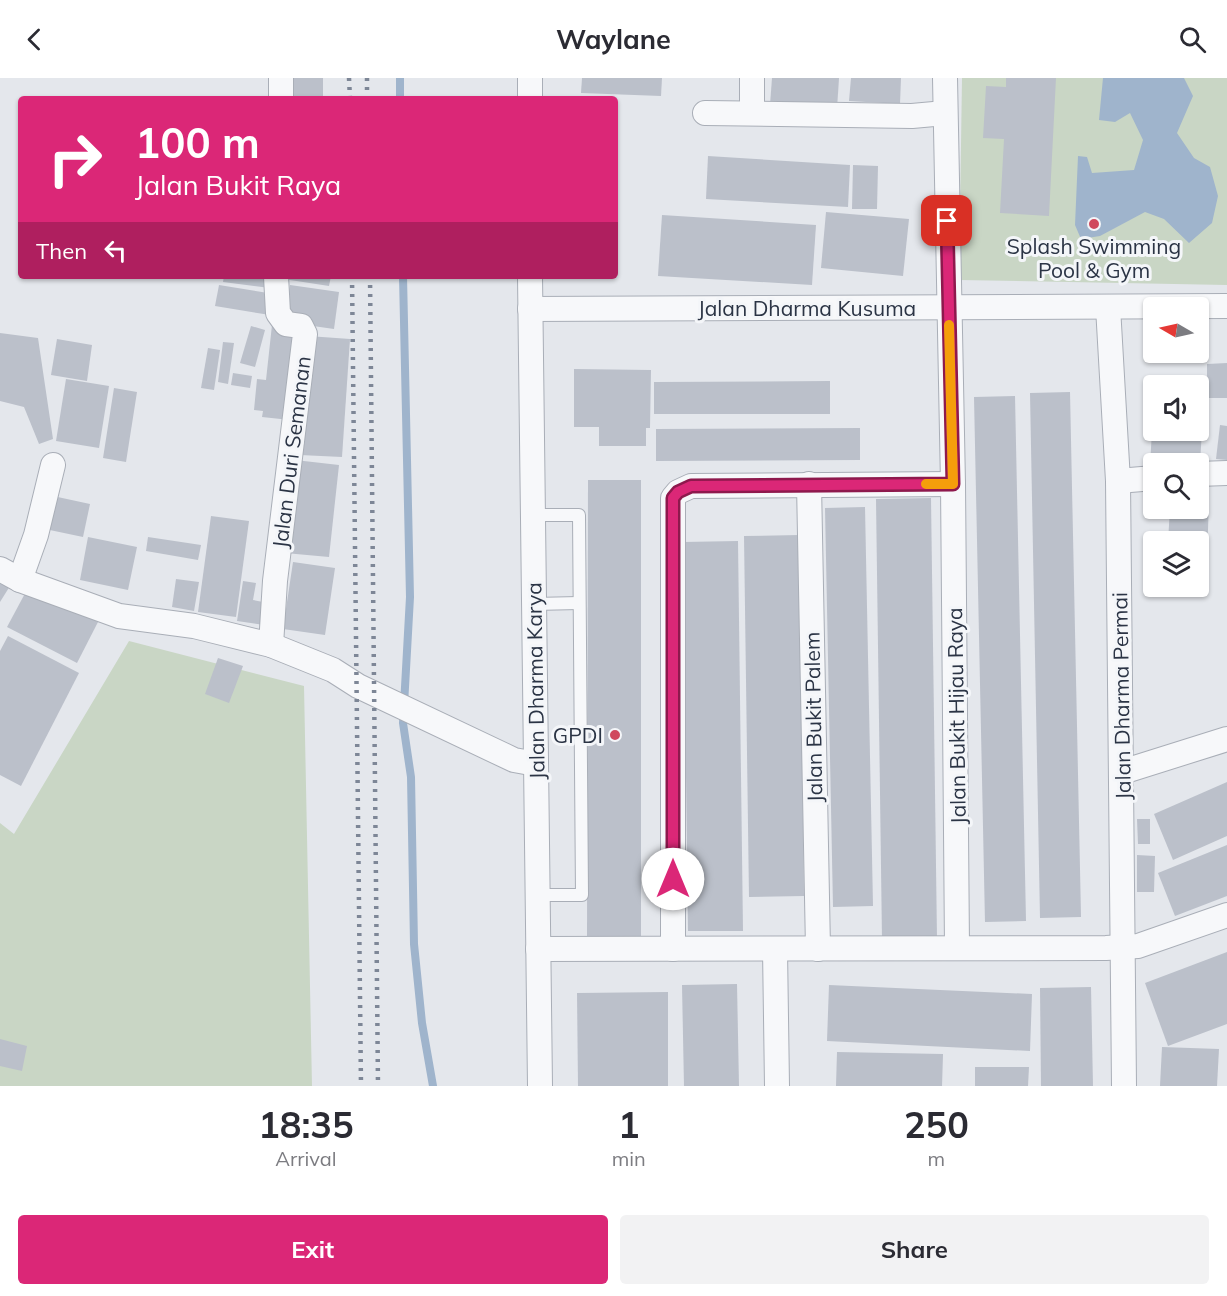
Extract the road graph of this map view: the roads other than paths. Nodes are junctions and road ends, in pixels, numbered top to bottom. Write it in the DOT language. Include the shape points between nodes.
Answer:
graph roads {
  1 [pos="281,78"];
  2 [pos="530,78"];
  3 [pos="752,78"];
  4 [pos="945,78"];
  5 [pos="281,96"];
  6 [pos="530,96"];
  7 [pos="705,113"];
  8 [pos="752,113"];
  9 [pos="945,113"];
  10 [pos="276,279"];
  11 [pos="530,279"];
  12 [pos="1227,306"];
  13 [pos="948,307"];
  14 [pos="1108,307"];
  15 [pos="530,309"];
  16 [pos="53,465"];
  17 [pos="1227,473"];
  18 [pos="1209,474"];
  19 [pos="1143,479"];
  20 [pos="1118,482"];
  21 [pos="809,484"];
  22 [pos="953,484"];
  23 [pos="533,515"];
  24 [pos="10,575"];
  25 [pos="579,603"];
  26 [pos="534,604"];
  27 [pos="271,645"];
  28 [pos="1227,739"];
  29 [pos="536,764"];
  30 [pos="1122,772"];
  31 [pos="538,895"];
  32 [pos="1227,915"];
  33 [pos="1122,946"];
  34 [pos="957,947"];
  35 [pos="538,949"];
  36 [pos="673,949"];
  37 [pos="818,949"];
  38 [pos="775,950"];
  39 [pos="540,1086"];
  40 [pos="777,1086"];
  41 [pos="1124,1086"];
  1 -- 5 [label="street"];
  2 -- 6 [label="street"];
  3 -- 8 [label="street"];
  4 -- 9 [label="street, Jalan Bukit Hijau Raya"];
  7 -- 8 [label="street"];
  8 -- 9 [label="street"];
  9 -- 13 [label="street, Jalan Bukit Hijau Raya"];
  10 -- 27 [label="street, Jalan Duri Semanan" via="280,318 286,324 301,326 305,334 274,581"];
  11 -- 15 [label="street, Jalan Dharma Karya"];
  12 -- 14 [label="street, Jalan Dharma Kusuma"];
  13 -- 14 [label="street, Jalan Dharma Kusuma"];
  13 -- 15 [label="street, Jalan Dharma Kusuma"];
  13 -- 22 [label="street, Jalan Bukit Hijau Raya"];
  14 -- 20 [label="street, Jalan Dharma Permai"];
  15 -- 23 [label="street, Jalan Dharma Karya"];
  16 -- 24 [label="street" via="36,535"];
  17 -- 18 [label="street"];
  19 -- 20 [label="street"];
  20 -- 30 [label="street, Jalan Dharma Permai"];
  21 -- 22 [label="street"];
  21 -- 36 [label="street" via="691,486 673,498"];
  21 -- 37 [label="street, Jalan Bukit Palem"];
  22 -- 34 [label="street, Jalan Bukit Hijau Raya"];
  23 -- 25 [label="lane" via="579,515"];
  23 -- 26 [label="street, Jalan Dharma Karya"];
  24 -- 27 [label="street" via="119,616 194,626"];
  25 -- 26 [label="lane"];
  25 -- 31 [label="lane" via="582,895"];
  26 -- 29 [label="street, Jalan Dharma Karya"];
  27 -- 29 [label="street" via="333,670 514,760"];
  28 -- 30 [label="street"];
  29 -- 31 [label="street, Jalan Dharma Karya"];
  30 -- 33 [label="street, Jalan Dharma Permai"];
  31 -- 35 [label="street, Jalan Dharma Karya"];
  32 -- 33 [label="street" via="1138,946"];
  33 -- 34 [label="street"];
  33 -- 41 [label="street, Jalan Dharma Permai"];
  34 -- 37 [label="street"];
  35 -- 36 [label="street"];
  35 -- 39 [label="street, Jalan Dharma Karya"];
  36 -- 38 [label="street"];
  37 -- 38 [label="street"];
  38 -- 40 [label="street"];
}
